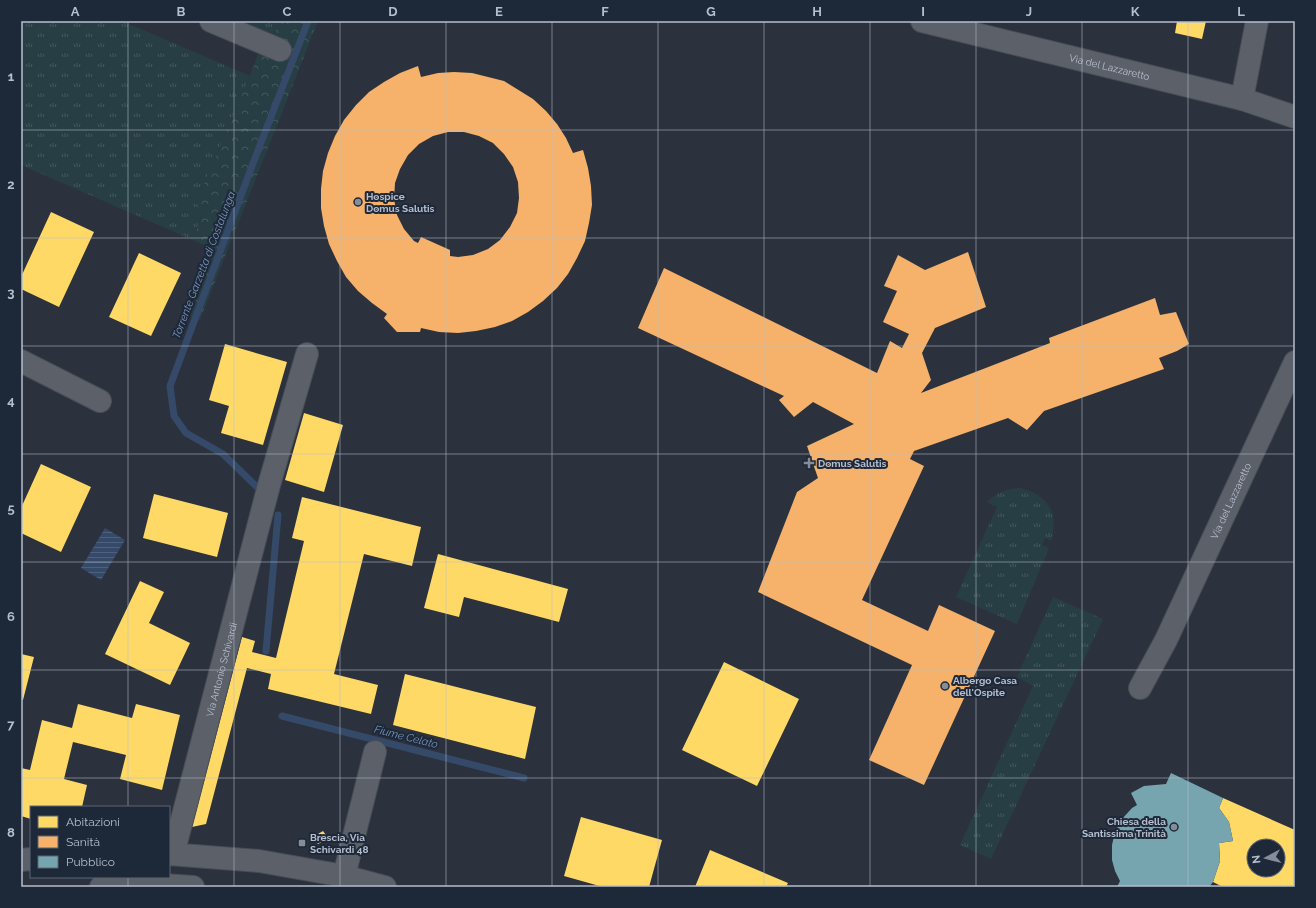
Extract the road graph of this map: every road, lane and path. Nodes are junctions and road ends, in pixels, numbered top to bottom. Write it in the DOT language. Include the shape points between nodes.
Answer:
graph roads {
  1 [pos="211,21"];
  2 [pos="922,21"];
  3 [pos="1258,21"];
  4 [pos="968,27"];
  5 [pos="280,50"];
  6 [pos="1242,99"];
  7 [pos="1295,116"];
  8 [pos="307,354"];
  9 [pos="21,361"];
  10 [pos="1295,362"];
  11 [pos="100,401"];
  12 [pos="1140,688"];
  13 [pos="375,752"];
  14 [pos="171,854"];
  15 [pos="344,876"];
  16 [pos="101,887"];
  17 [pos="193,887"];
  18 [pos="385,887"];
  1 -- 5 [label="street"];
  2 -- 4 [label="street, Via del Lazzaretto"];
  3 -- 6 [label="street"];
  4 -- 6 [label="street, Via del Lazzaretto"];
  6 -- 7 [label="street, Via del Lazzaretto"];
  8 -- 14 [label="street, Via Antonio Schivardi" via="269,485"];
  9 -- 11 [label="street"];
  10 -- 12 [label="street, Via del Lazzaretto" via="1166,640"];
  13 -- 15 [label="street"];
  14 -- 15 [label="street, Via Antonio Schivardi" via="259,861"];
  15 -- 18 [label="street, Via Antonio Schivardi"];
  16 -- 17 [label="street"];
}
